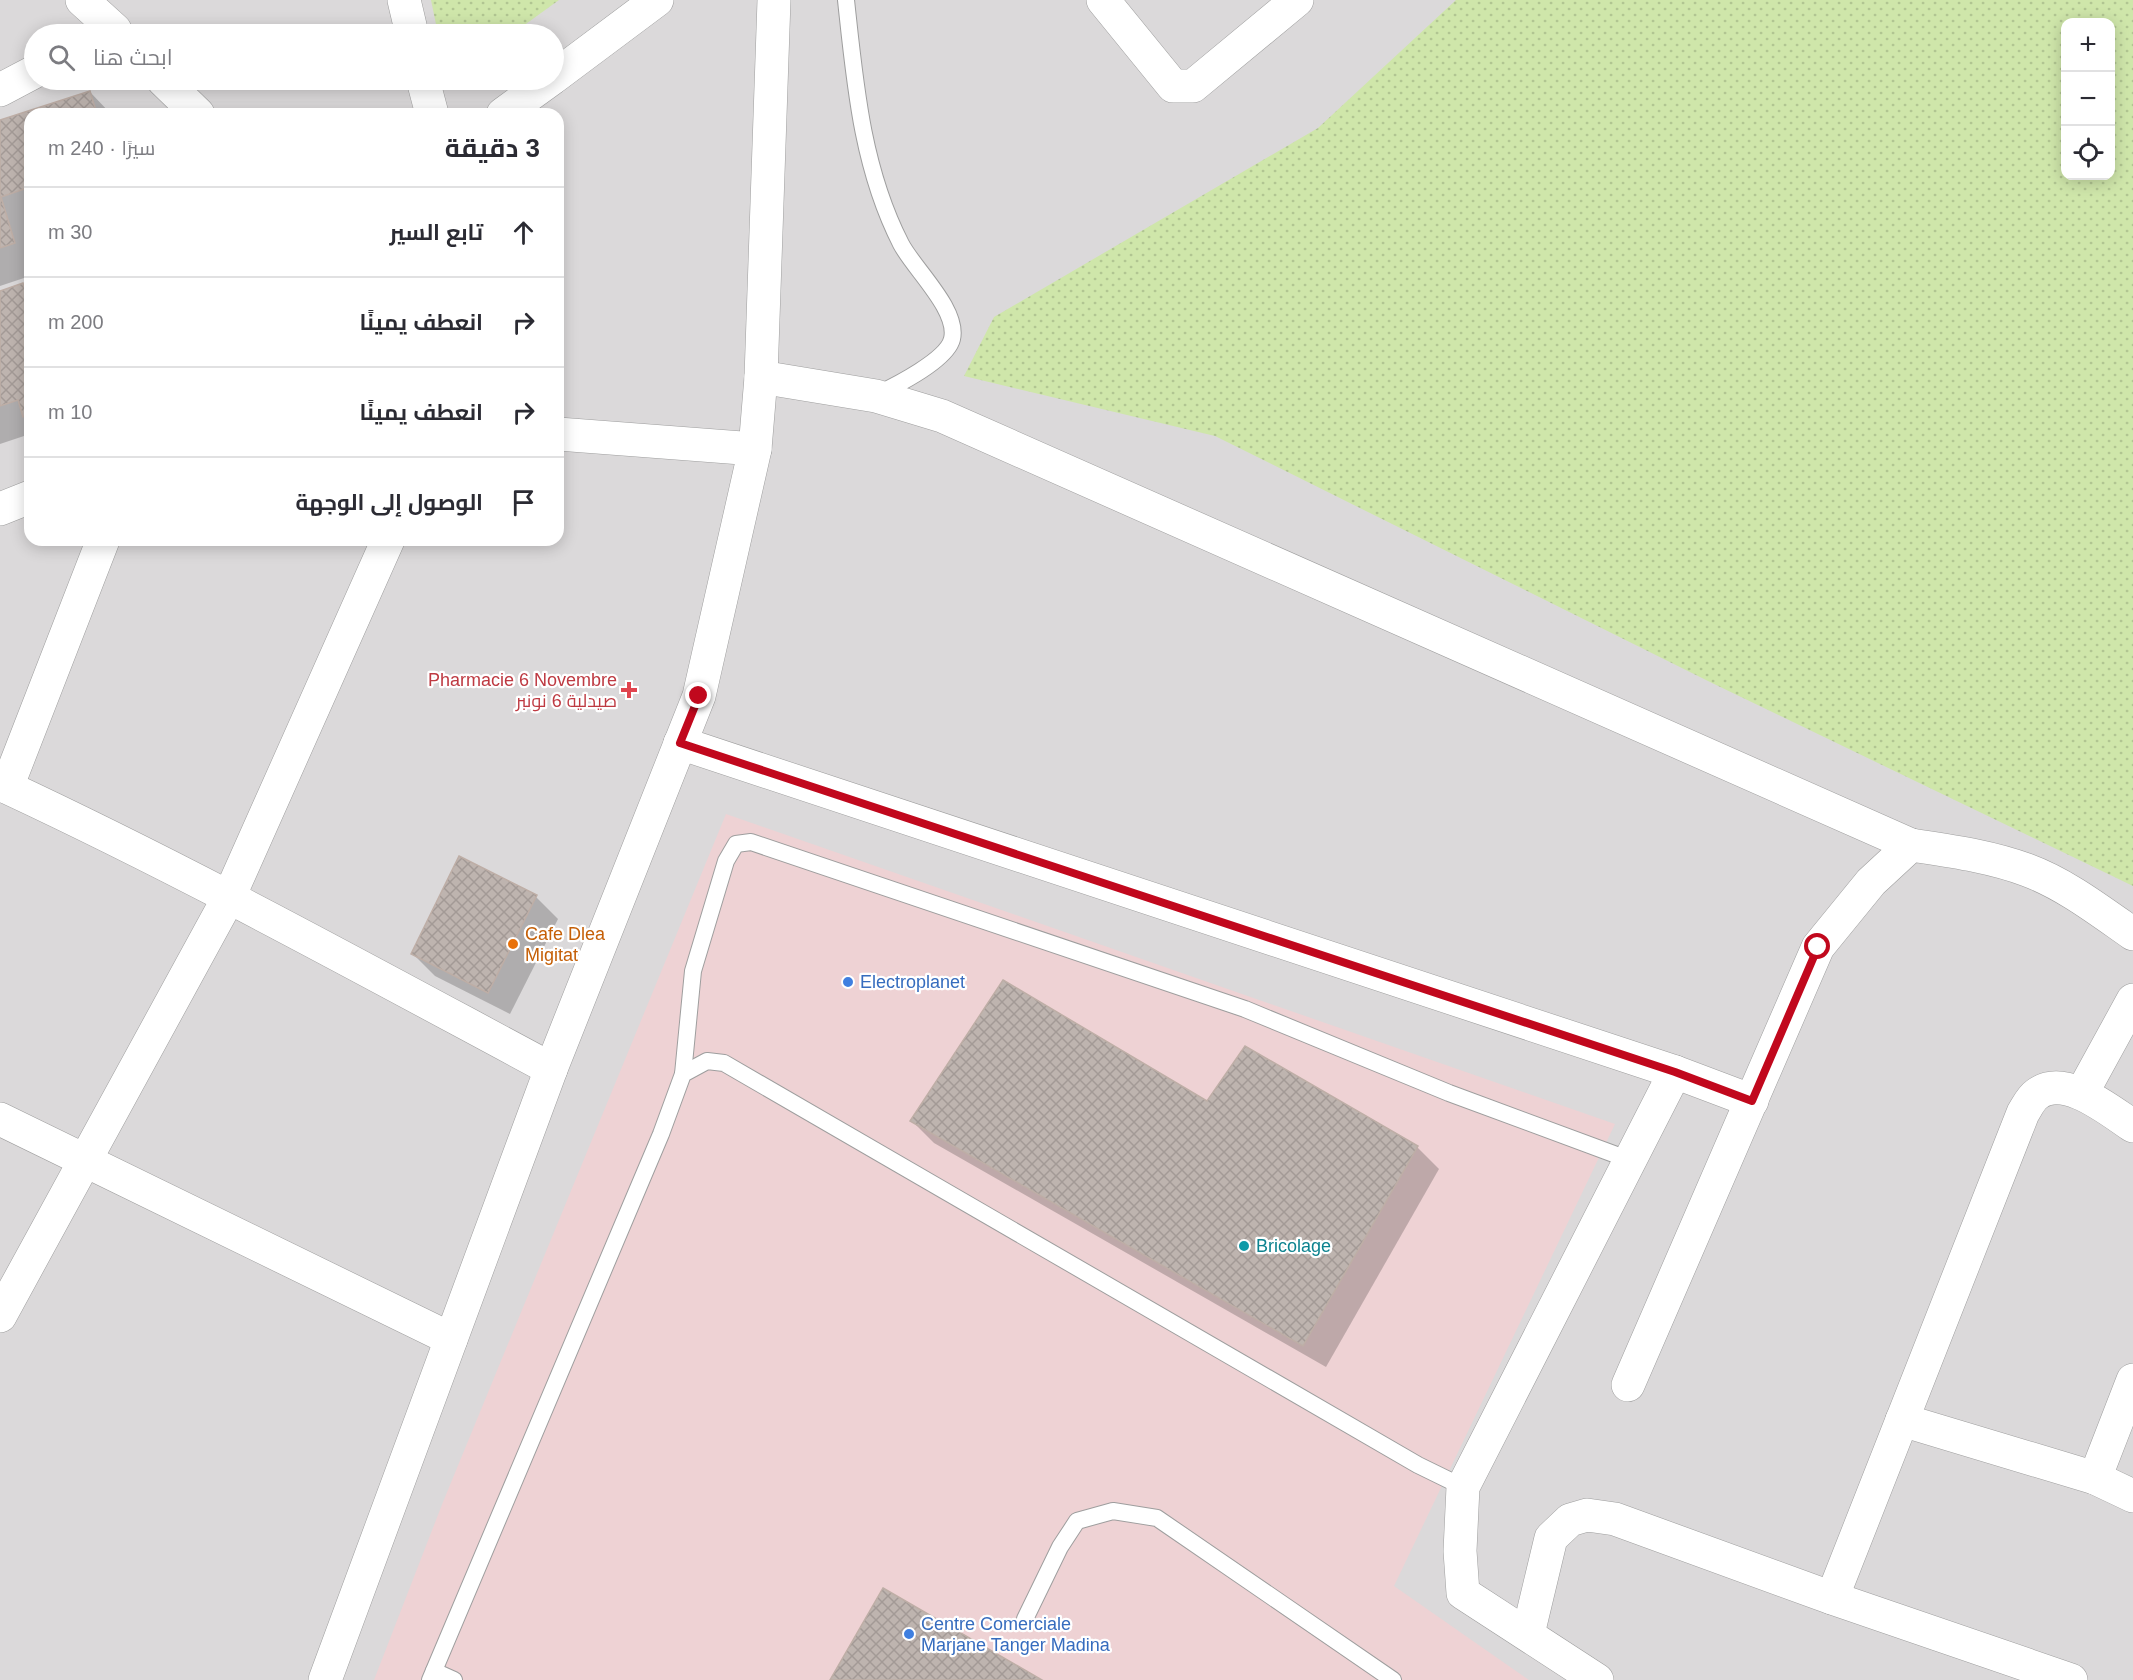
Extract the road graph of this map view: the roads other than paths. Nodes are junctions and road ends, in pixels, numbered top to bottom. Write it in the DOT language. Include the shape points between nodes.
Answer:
graph roads {
  1 [pos="82,0"];
  2 [pos="404,0"];
  3 [pos="657,0"];
  4 [pos="774,0"];
  5 [pos="846,0"];
  6 [pos="1103,0"];
  7 [pos="1297,0"];
  8 [pos="105,24"];
  9 [pos="410,24"];
  10 [pos="564,69"];
  11 [pos="24,77"];
  12 [pos="0,90"];
  13 [pos="173,90"];
  14 [pos="426,90"];
  15 [pos="536,90"];
  16 [pos="192,108"];
  17 [pos="430,108"];
  18 [pos="511,108"];
  19 [pos="761,377"];
  20 [pos="876,396"];
  21 [pos="564,434"];
  22 [pos="754,449"];
  23 [pos="24,499"];
  24 [pos="0,509"];
  25 [pos="101,546"];
  26 [pos="385,546"];
  27 [pos="680,743"];
  28 [pos="4,786"];
  29 [pos="1911,845"];
  30 [pos="229,897"];
  31 [pos="2133,934"];
  32 [pos="2133,1000"];
  33 [pos="551,1069"];
  34 [pos="1675,1072"];
  35 [pos="683,1074"];
  36 [pos="2082,1093"];
  37 [pos="1752,1101"];
  38 [pos="0,1119"];
  39 [pos="2133,1126"];
  40 [pos="1630,1160"];
  41 [pos="85,1161"];
  42 [pos="0,1316"];
  43 [pos="451,1339"];
  44 [pos="2133,1380"];
  45 [pos="1628,1385"];
  46 [pos="1902,1420"];
  47 [pos="2095,1478"];
  48 [pos="1463,1487"];
  49 [pos="2133,1496"];
  50 [pos="1832,1598"];
  51 [pos="1025,1619"];
  52 [pos="1528,1634"];
  53 [pos="432,1676"];
  54 [pos="325,1680"];
  55 [pos="454,1680"];
  56 [pos="1393,1680"];
  57 [pos="1597,1680"];
  58 [pos="2071,1680"];
  1 -- 8 [label="street"];
  2 -- 9 [label="street"];
  3 -- 10 [label="street"];
  4 -- 19 [label="street"];
  5 -- 20 [label="lane" via="855,83 875,180 902,245 933,287 952,327 952,341 943,353 915,375"];
  6 -- 7 [label="street" via="1173,86 1179,87 1193,86"];
  11 -- 12 [label="street"];
  13 -- 16 [label="street"];
  14 -- 17 [label="street"];
  15 -- 18 [label="street"];
  19 -- 20 [label="street"];
  19 -- 22 [label="street"];
  20 -- 29 [label="street" via="942,416"];
  21 -- 22 [label="street"];
  22 -- 27 [label="street" via="699,696"];
  23 -- 24 [label="street"];
  25 -- 28 [label="street"];
  26 -- 30 [label="street"];
  27 -- 33 [label="street"];
  27 -- 34 [label="street"];
  28 -- 30 [label="street"];
  29 -- 31 [label="street" via="1985,857 2029,870"];
  29 -- 37 [label="street" via="1871,882 1818,947"];
  30 -- 33 [label="street"];
  30 -- 41 [label="street"];
  32 -- 36 [label="street"];
  33 -- 43 [label="street"];
  34 -- 37 [label="street"];
  34 -- 40 [label="street"];
  35 -- 40 [label="lane" via="693,971 726,861 736,844 751,842 1245,1009 1449,1093"];
  35 -- 48 [label="lane" via="706,1061 724,1063 1408,1459"];
  35 -- 53 [label="lane"];
  36 -- 39 [label="street"];
  36 -- 46 [label="street" via="2067,1089 2039,1092 2023,1113"];
  37 -- 45 [label="street"];
  38 -- 41 [label="street"];
  40 -- 48 [label="street"];
  41 -- 42 [label="street"];
  41 -- 43 [label="street"];
  43 -- 54 [label="street"];
  44 -- 47 [label="street"];
  46 -- 47 [label="street"];
  46 -- 50 [label="street"];
  47 -- 49 [label="street"];
  48 -- 52 [label="street" via="1463,1593"];
  50 -- 52 [label="street" via="1615,1519 1587,1515 1570,1520 1551,1538"];
  50 -- 58 [label="street"];
  51 -- 56 [label="lane" via="1077,1521 1113,1511 1156,1518"];
  52 -- 57 [label="street"];
  53 -- 55 [label="lane"];
}
